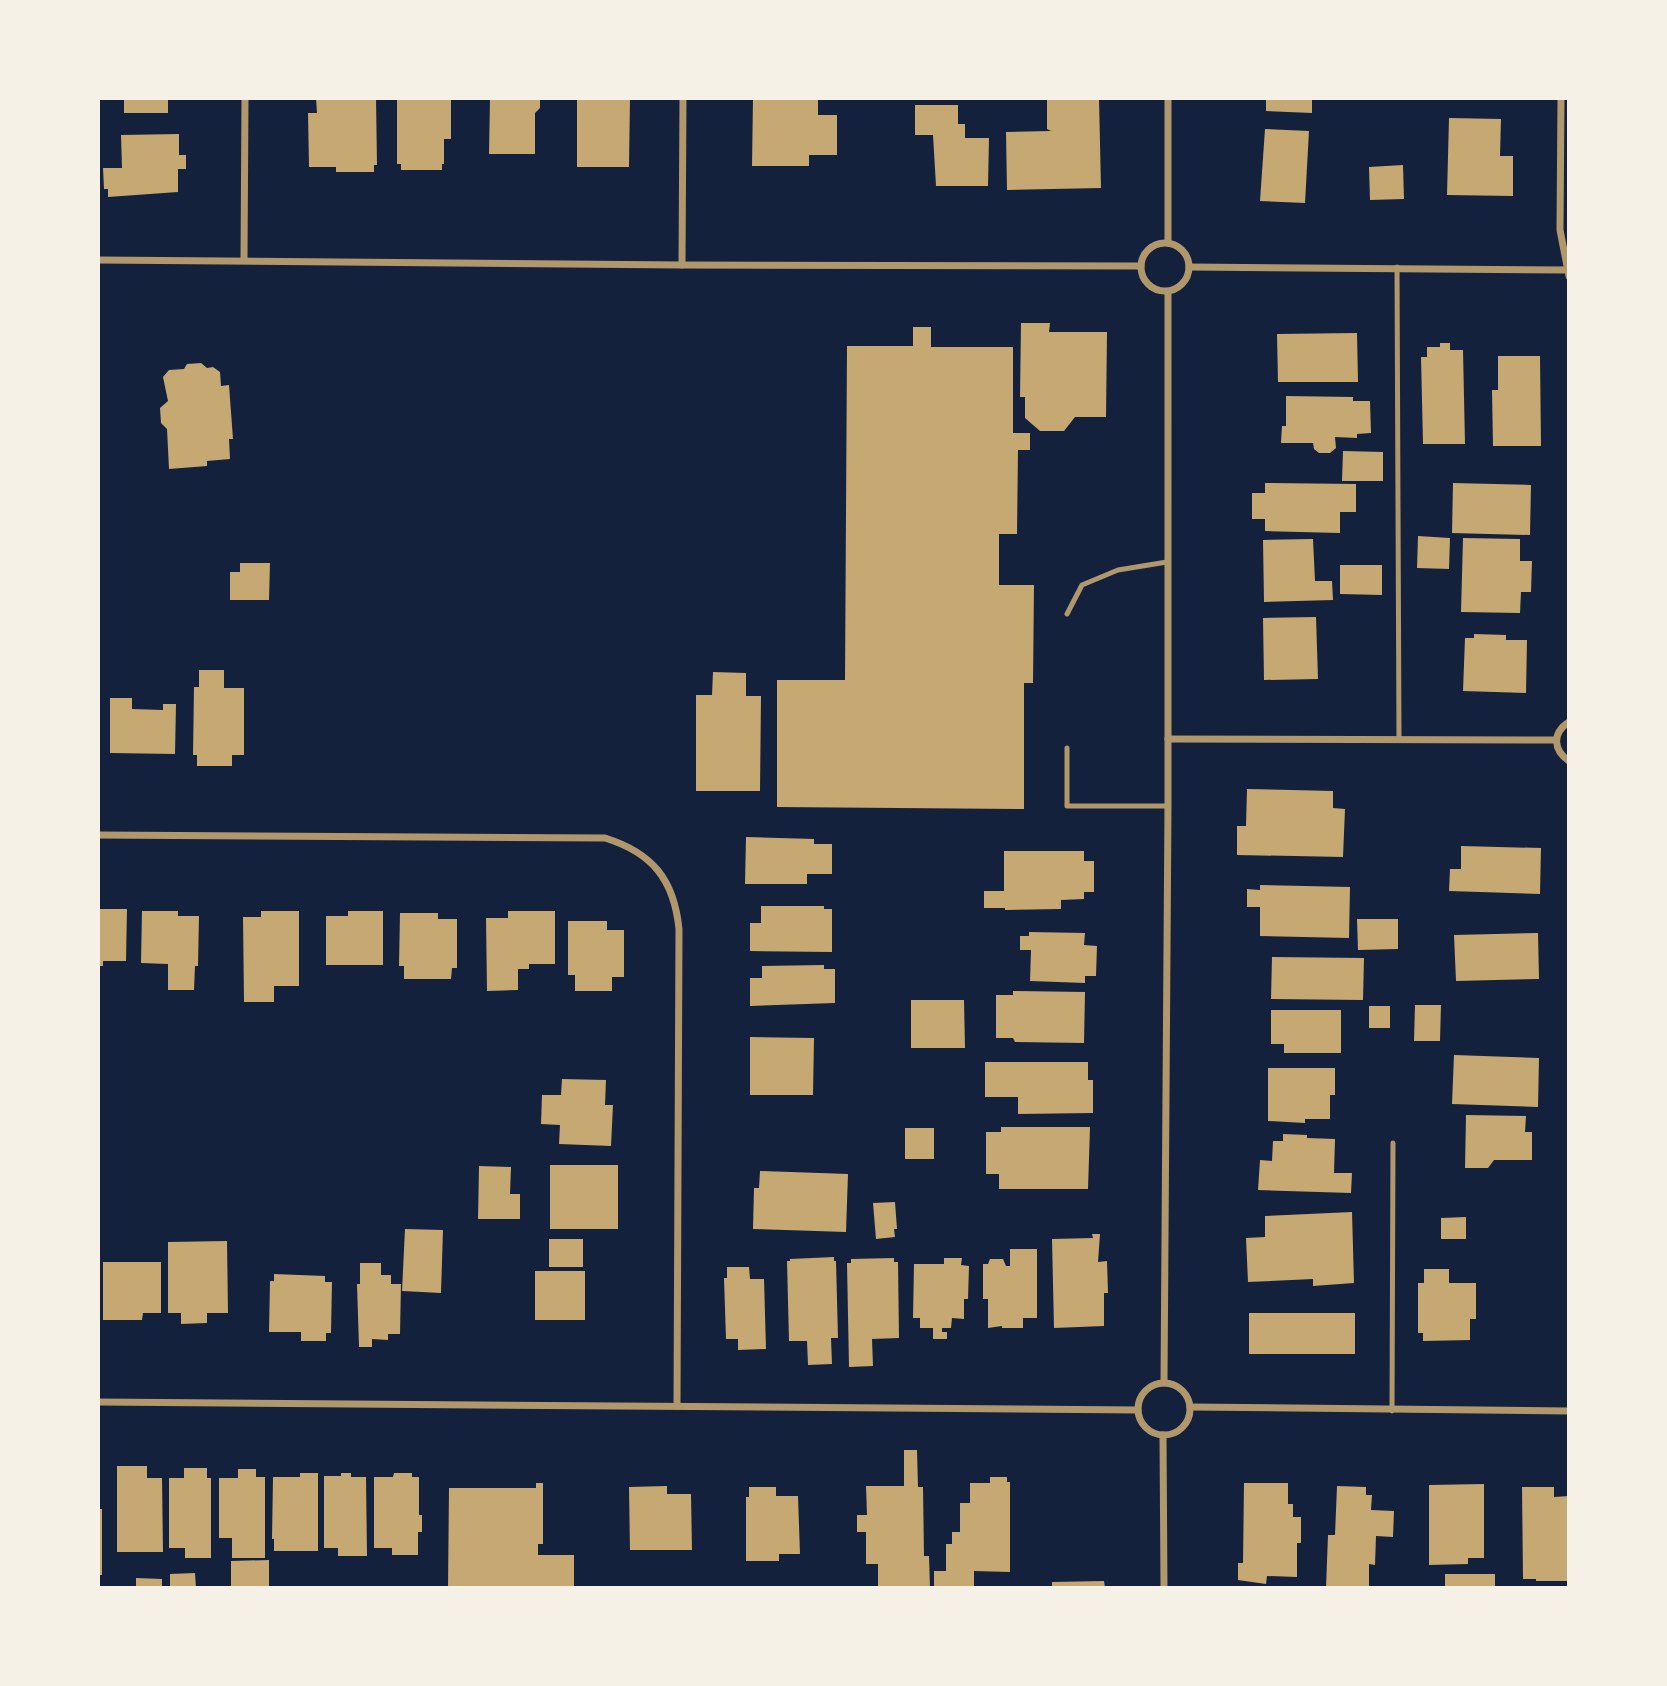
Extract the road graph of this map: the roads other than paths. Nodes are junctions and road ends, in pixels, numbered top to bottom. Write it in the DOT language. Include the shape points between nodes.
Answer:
graph roads {
  1 [pos="245,98"];
  2 [pos="683,98"];
  3 [pos="1168,98"];
  4 [pos="1561,98"];
  5 [pos="1168,243"];
  6 [pos="98,260"];
  7 [pos="244,260"];
  8 [pos="682,265"];
  9 [pos="1141,266"];
  10 [pos="1189,267"];
  11 [pos="1397,267"];
  12 [pos="1569,272"];
  13 [pos="1168,292"];
  14 [pos="1167,562"];
  15 [pos="1067,614"];
  16 [pos="1569,722"];
  17 [pos="1168,739"];
  18 [pos="1399,740"];
  19 [pos="1556,740"];
  20 [pos="1067,748"];
  21 [pos="1569,761"];
  22 [pos="1168,806"];
  23 [pos="98,835"];
  24 [pos="1394,1143"];
  25 [pos="1164,1383"];
  26 [pos="98,1402"];
  27 [pos="677,1406"];
  28 [pos="1190,1407"];
  29 [pos="1138,1410"];
  30 [pos="1392,1411"];
  31 [pos="1569,1411"];
  32 [pos="1163,1435"];
  33 [pos="1164,1588"];
  1 -- 7 [label="street"];
  2 -- 8 [label="street"];
  3 -- 5 [label="street"];
  4 -- 12 [label="street" via="1560,230"];
  5 -- 9 [label="street" via="1150,248"];
  5 -- 10 [label="street" via="1180,248"];
  6 -- 7 [label="street"];
  7 -- 8 [label="street"];
  8 -- 9 [label="street"];
  9 -- 13 [label="street" via="1146,284"];
  10 -- 11 [label="street"];
  10 -- 13 [label="street" via="1182,285"];
  11 -- 12 [label="street"];
  11 -- 18 [label="lane"];
  13 -- 14 [label="street"];
  14 -- 15 [label="lane" via="1118,570 1082,585"];
  14 -- 17 [label="street"];
  16 -- 19 [label="street"];
  17 -- 18 [label="street"];
  17 -- 22 [label="street"];
  18 -- 19 [label="street"];
  19 -- 21 [label="street" via="1558,750"];
  20 -- 22 [label="lane" via="1067,806"];
  22 -- 25 [label="street"];
  23 -- 27 [label="street" via="605,838 634,850 658,869 673,898 679,929"];
  24 -- 30 [label="lane"];
  25 -- 28 [label="street" via="1182,1390"];
  25 -- 29 [label="street" via="1143,1393"];
  26 -- 27 [label="street"];
  27 -- 29 [label="street"];
  28 -- 30 [label="street"];
  28 -- 32 [label="street" via="1182,1426"];
  29 -- 32 [label="street" via="1149,1430"];
  30 -- 31 [label="street"];
  32 -- 33 [label="street"];
}
